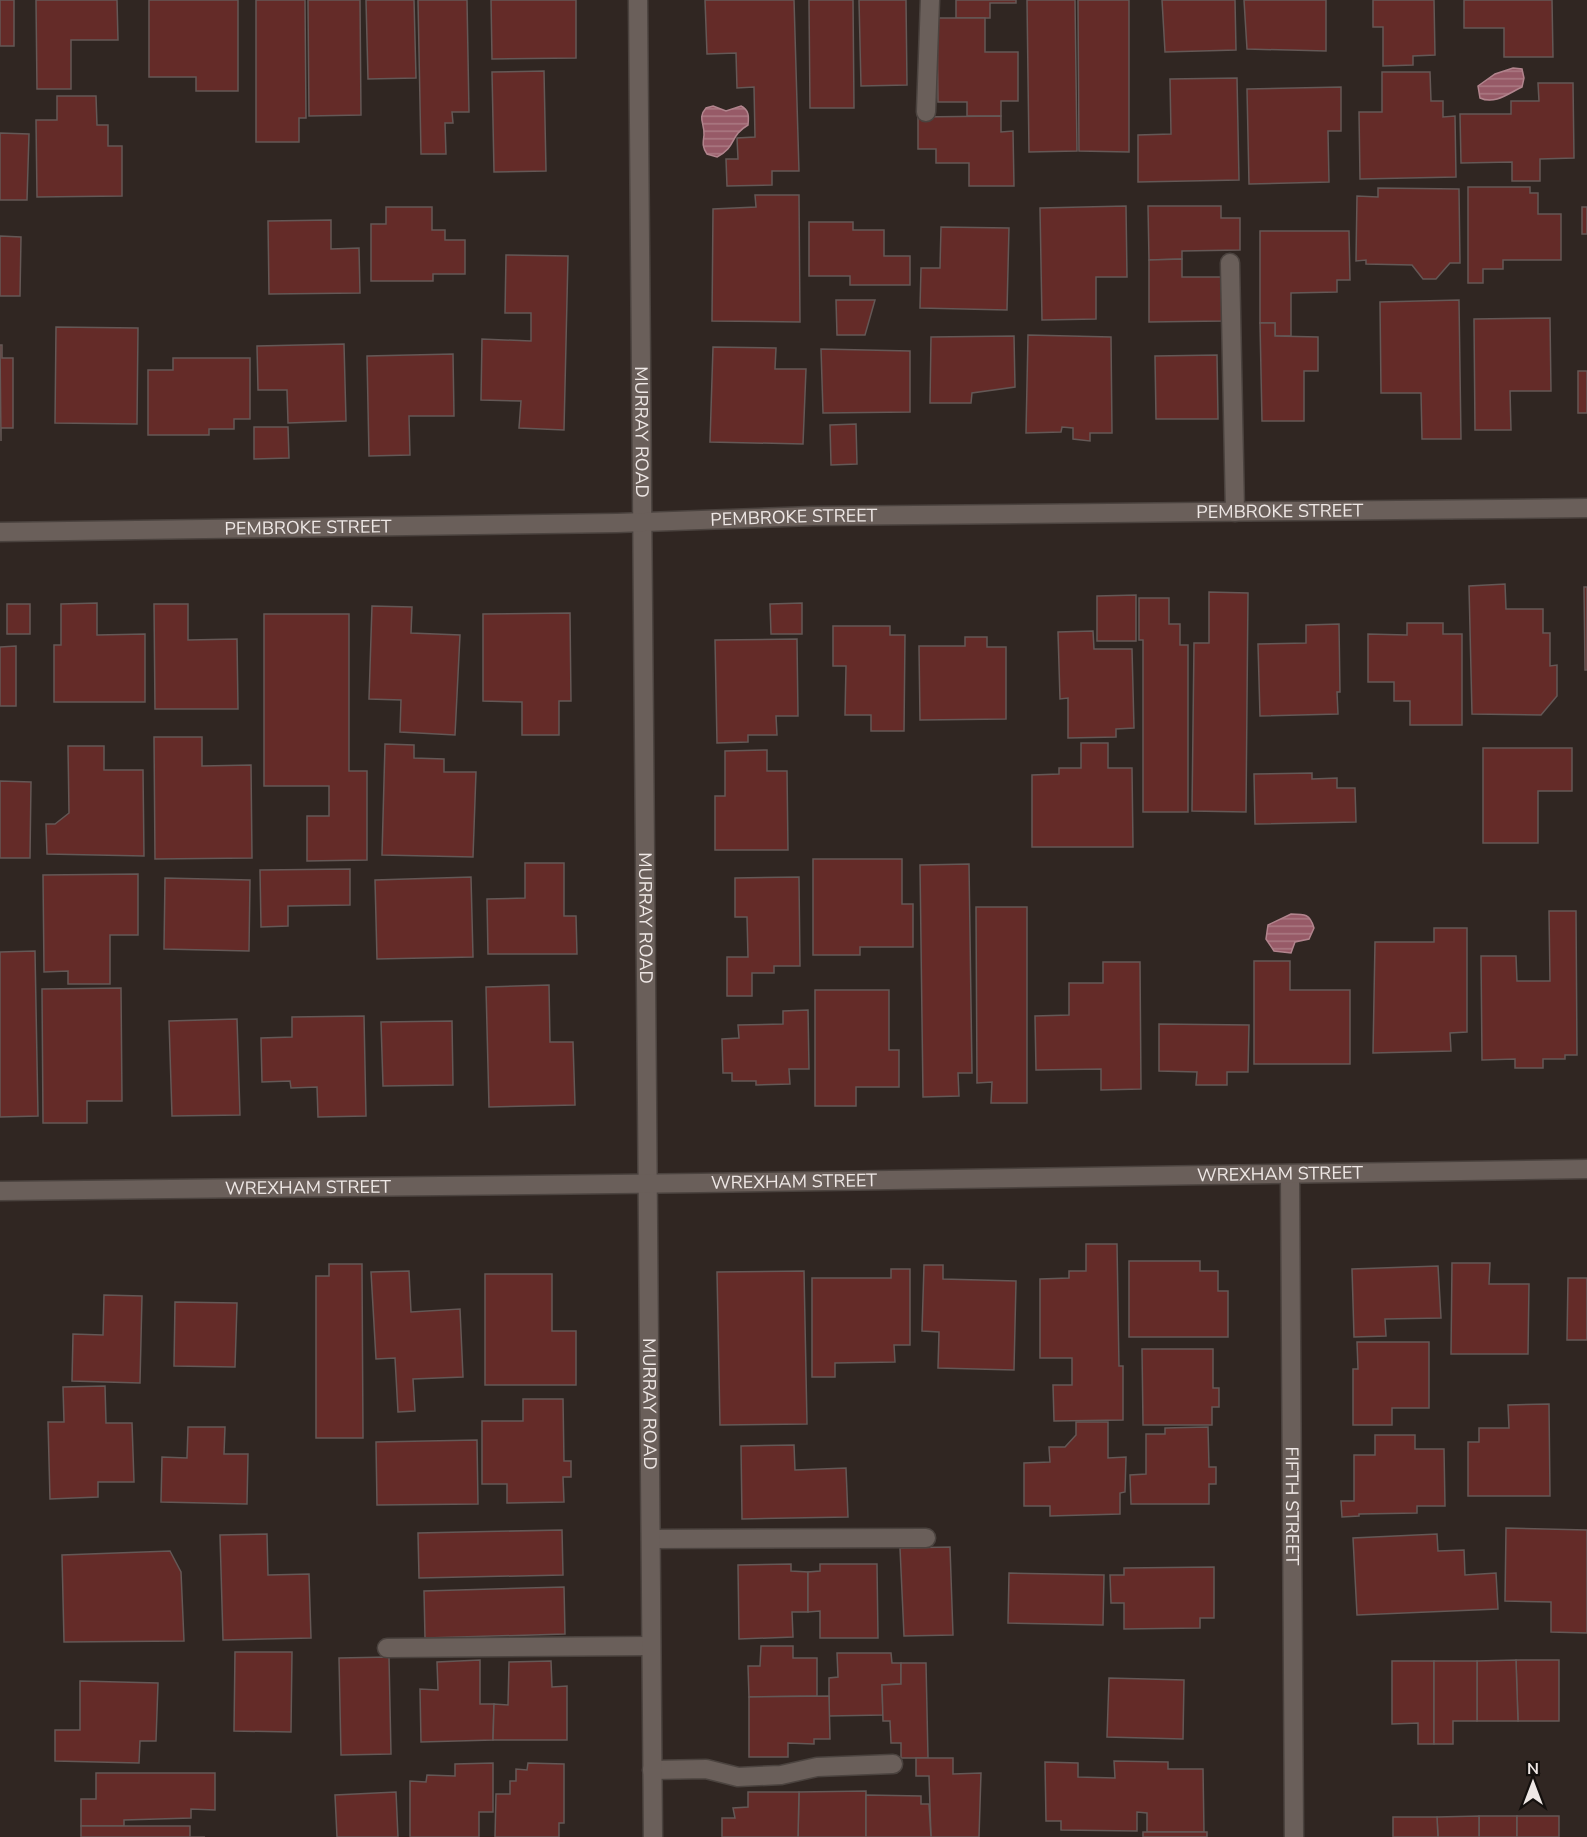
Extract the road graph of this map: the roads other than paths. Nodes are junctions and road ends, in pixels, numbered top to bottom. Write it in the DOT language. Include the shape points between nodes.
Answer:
graph roads {
  1 [pos="638,0"];
  2 [pos="930,0"];
  3 [pos="926,112"];
  4 [pos="1230,263"];
  5 [pos="1587,508"];
  6 [pos="1235,512"];
  7 [pos="642,523"];
  8 [pos="0,531"];
  9 [pos="1587,1169"];
  10 [pos="1290,1173"];
  11 [pos="648,1184"];
  12 [pos="0,1191"];
  13 [pos="926,1538"];
  14 [pos="651,1539"];
  15 [pos="651,1646"];
  16 [pos="387,1648"];
  17 [pos="893,1764"];
  18 [pos="652,1770"];
  19 [pos="653,1837"];
  20 [pos="1294,1837"];
  1 -- 7 [label="street, MURRAY ROAD"];
  2 -- 3 [label="street"];
  4 -- 6 [label="street"];
  5 -- 6 [label="street, PEMBROKE STREET"];
  6 -- 7 [label="street, PEMBROKE STREET" via="813,516"];
  7 -- 8 [label="street, PEMBROKE STREET"];
  7 -- 11 [label="street, MURRAY ROAD"];
  9 -- 10 [label="street, WREXHAM STREET"];
  10 -- 11 [label="street, WREXHAM STREET"];
  10 -- 20 [label="street, FIFTH STREET"];
  11 -- 12 [label="street, WREXHAM STREET"];
  11 -- 14 [label="street, MURRAY ROAD"];
  13 -- 14 [label="street"];
  14 -- 15 [label="street, MURRAY ROAD"];
  15 -- 16 [label="street"];
  15 -- 18 [label="street, MURRAY ROAD"];
  17 -- 18 [label="street" via="817,1767 781,1775 738,1777 706,1769"];
  18 -- 19 [label="street, MURRAY ROAD"];
}
